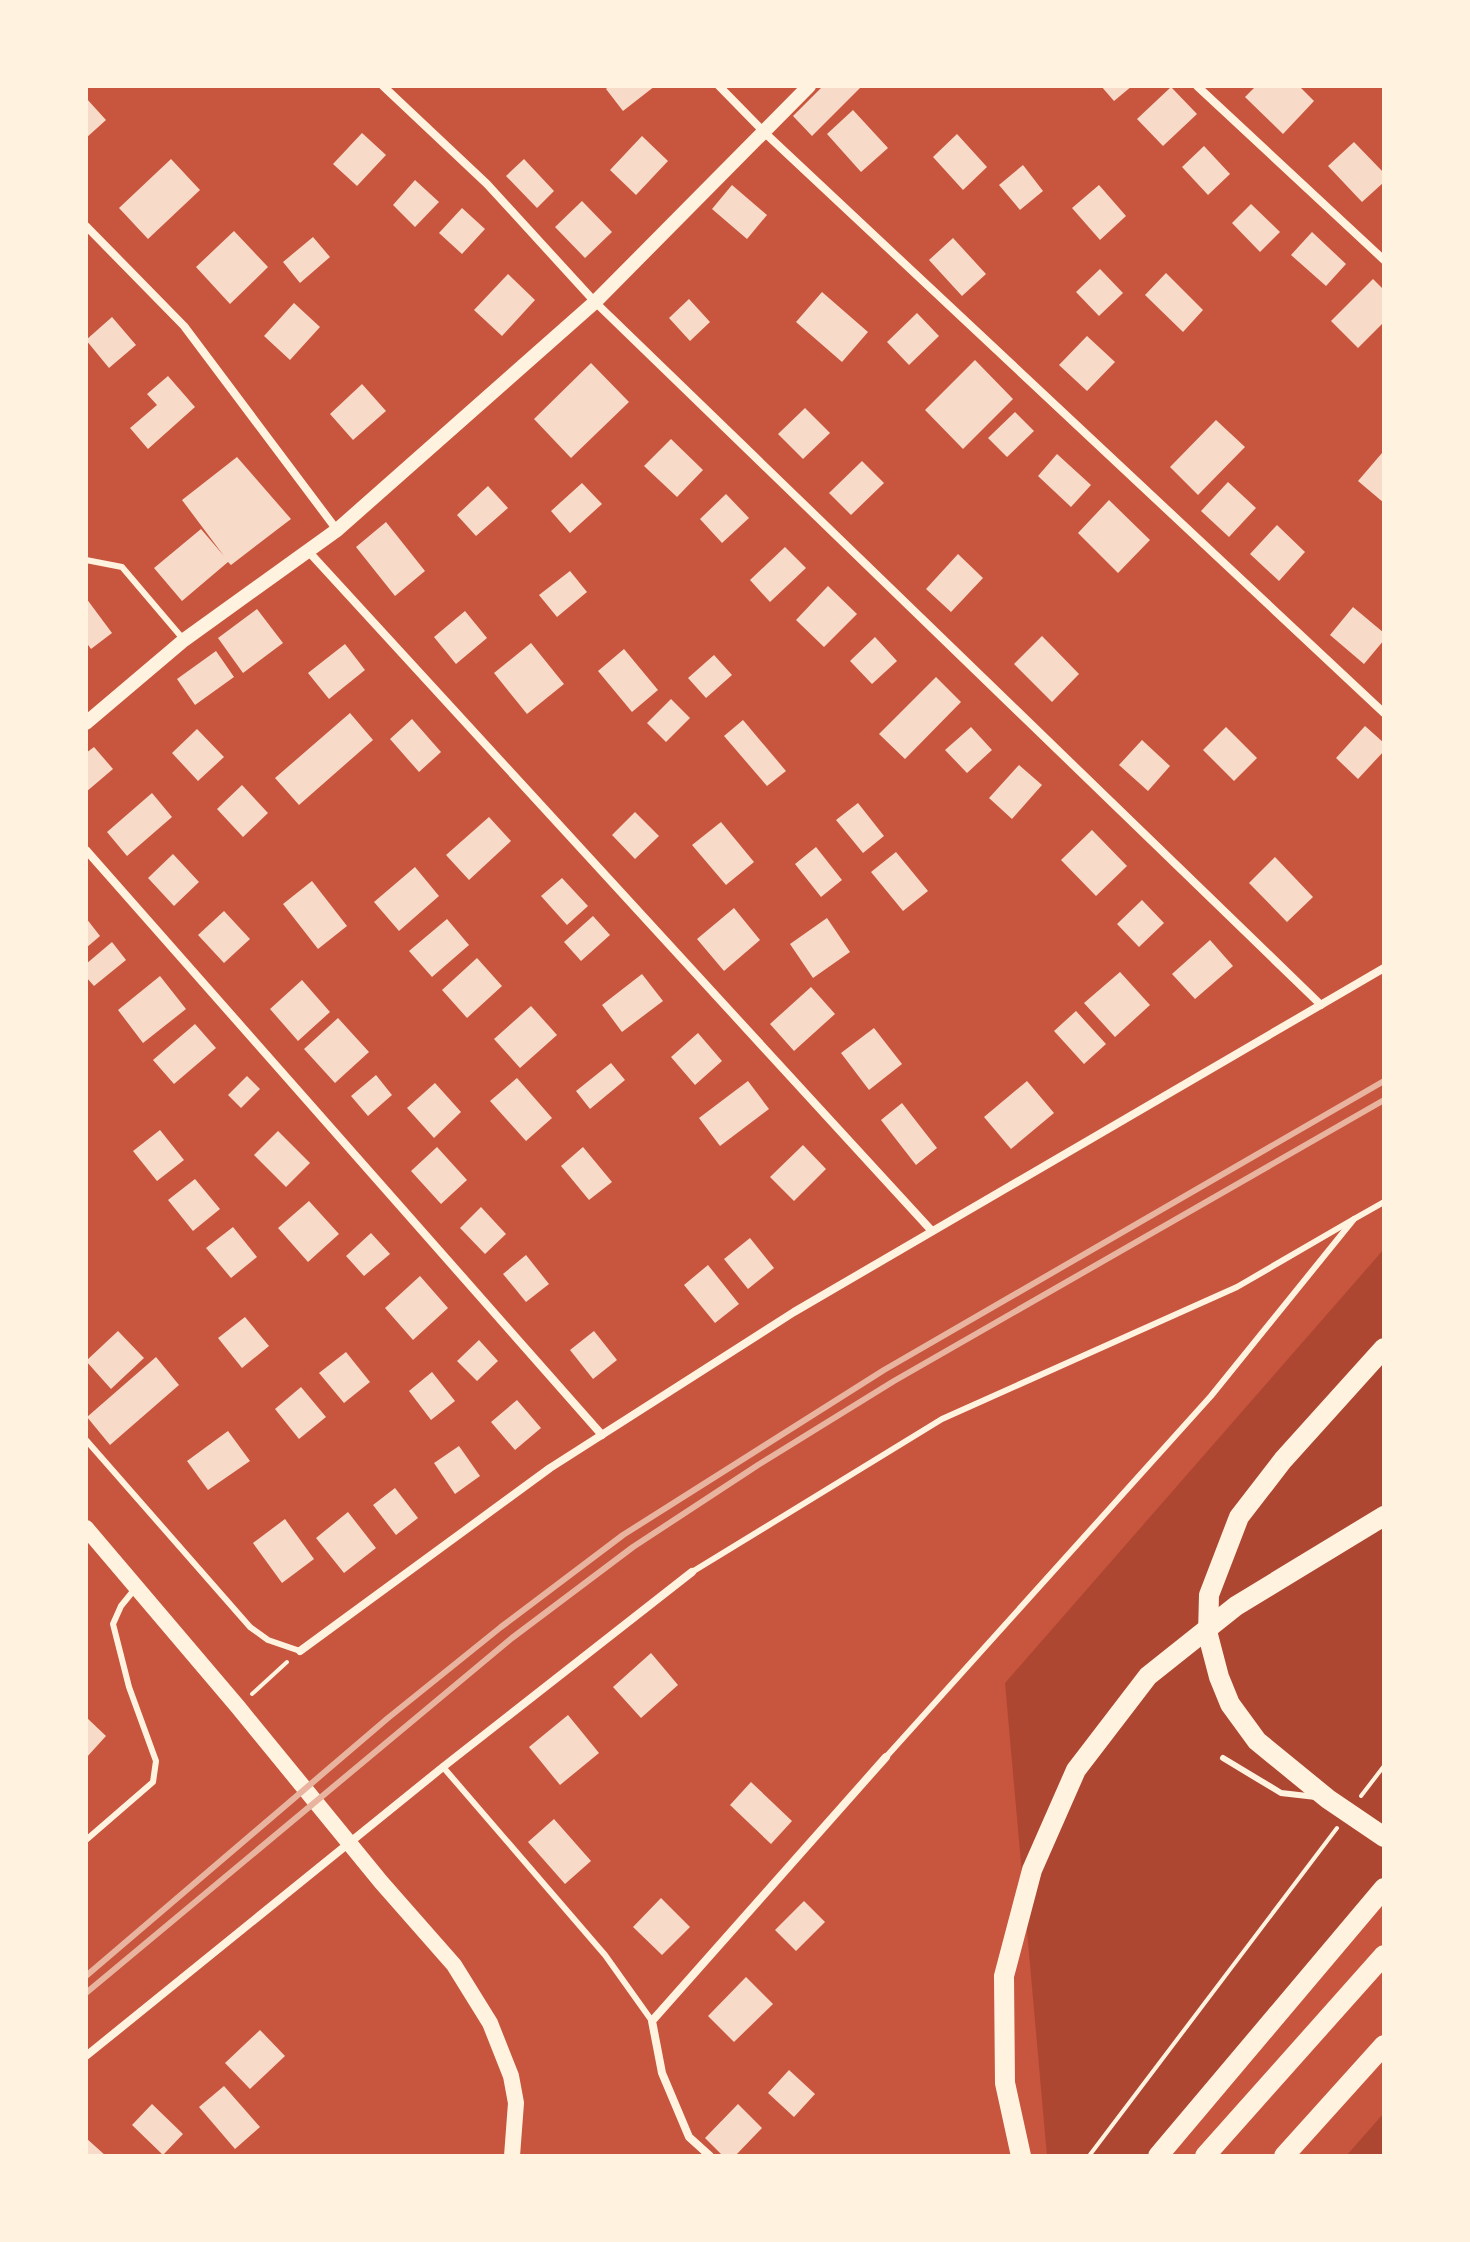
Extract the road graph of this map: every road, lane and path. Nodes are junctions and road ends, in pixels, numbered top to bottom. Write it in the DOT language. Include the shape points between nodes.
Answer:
graph roads {
  1 [pos="383,86"];
  2 [pos="719,86"];
  3 [pos="809,86"];
  4 [pos="1197,86"];
  5 [pos="765,133"];
  6 [pos="86,226"];
  7 [pos="1384,260"];
  8 [pos="595,302"];
  9 [pos="337,530"];
  10 [pos="308,551"];
  11 [pos="86,560"];
  12 [pos="184,640"];
  13 [pos="1384,713"];
  14 [pos="86,723"];
  15 [pos="86,850"];
  16 [pos="1384,968"];
  17 [pos="1321,1005"];
  18 [pos="1384,1202"];
  19 [pos="1354,1219"];
  20 [pos="931,1230"];
  21 [pos="1384,1348"];
  22 [pos="602,1435"];
  23 [pos="86,1440"];
  24 [pos="89,1450"];
  25 [pos="1384,1516"];
  26 [pos="86,1528"];
  27 [pos="692,1572"];
  28 [pos="136,1587"];
  29 [pos="300,1651"];
  30 [pos="262,1684"];
  31 [pos="886,1757"];
  32 [pos="1223,1758"];
  33 [pos="1384,1766"];
  34 [pos="443,1767"];
  35 [pos="1359,1798"];
  36 [pos="1328,1799"];
  37 [pos="1341,1822"];
  38 [pos="1384,1837"];
  39 [pos="86,1840"];
  40 [pos="1384,1888"];
  41 [pos="1384,1955"];
  42 [pos="652,2021"];
  43 [pos="1384,2045"];
  44 [pos="86,2056"];
  45 [pos="512,2156"];
  46 [pos="710,2156"];
  47 [pos="1021,2156"];
  48 [pos="1089,2156"];
  49 [pos="1158,2156"];
  50 [pos="1205,2156"];
  51 [pos="1284,2156"];
  1 -- 8 [label="street" via="487,184"];
  2 -- 5 [label="street"];
  3 -- 5 [label="street"];
  4 -- 7 [label="street"];
  5 -- 8 [label="street"];
  5 -- 13 [label="street"];
  6 -- 9 [label="street" via="184,326"];
  8 -- 9 [label="street"];
  8 -- 17 [label="street"];
  9 -- 10 [label="street"];
  10 -- 12 [label="street"];
  10 -- 20 [label="street"];
  11 -- 12 [label="lane" via="122,567"];
  12 -- 14 [label="street"];
  15 -- 22 [label="street"];
  16 -- 17 [label="street"];
  17 -- 20 [label="street"];
  18 -- 19 [label="lane"];
  19 -- 27 [label="lane" via="1237,1287 942,1419"];
  19 -- 31 [label="lane" via="1211,1396"];
  20 -- 22 [label="street"];
  21 -- 36 [label="highway" via="1239,1517 1209,1595 1208,1635 1230,1704 1257,1741"];
  22 -- 29 [label="street"];
  23 -- 24 [label="lane"];
  24 -- 29 [label="lane" via="250,1627"];
  25 -- 47 [label="highway" via="1236,1606 1148,1676 1076,1770 1032,1870 1004,1976 1005,2083"];
  26 -- 28 [label="main road"];
  27 -- 34 [label="street"];
  28 -- 39 [label="lane" via="113,1624 156,1761 153,1782"];
  28 -- 45 [label="main road" via="454,1965 490,2023 511,2076 516,2103"];
  29 -- 30 [label="path"];
  31 -- 42 [label="street"];
  32 -- 36 [label="lane" via="1281,1793"];
  33 -- 35 [label="path"];
  34 -- 42 [label="lane" via="605,1955"];
  34 -- 44 [label="street"];
  36 -- 38 [label="highway"];
  37 -- 48 [label="path"];
  40 -- 49 [label="highway"];
  41 -- 50 [label="highway"];
  42 -- 46 [label="street" via="662,2073 689,2137"];
  43 -- 51 [label="highway"];
}
